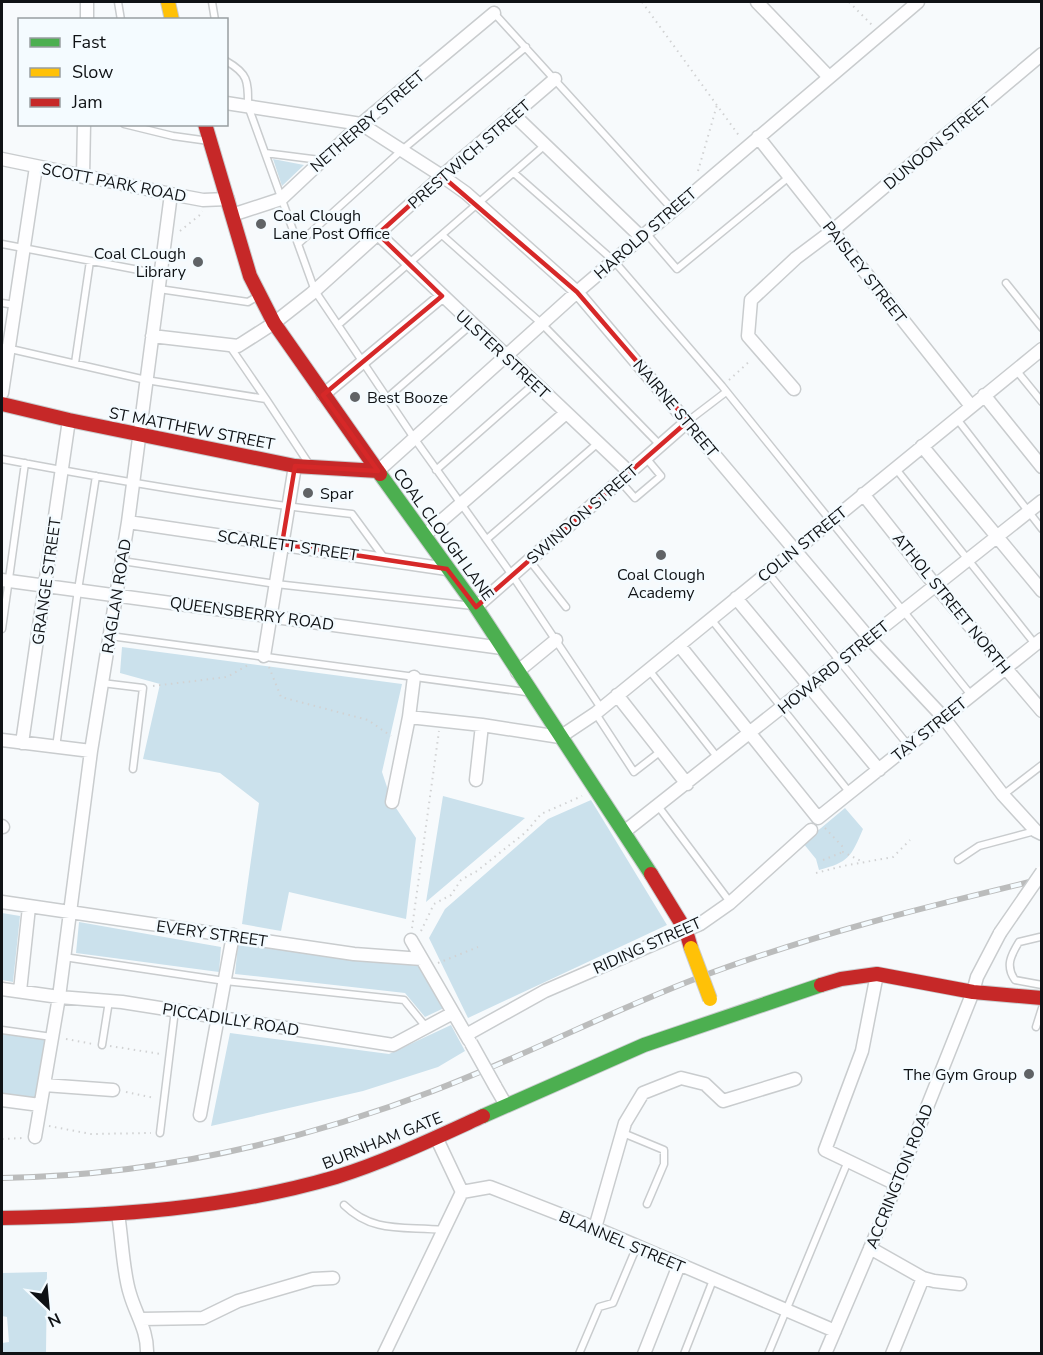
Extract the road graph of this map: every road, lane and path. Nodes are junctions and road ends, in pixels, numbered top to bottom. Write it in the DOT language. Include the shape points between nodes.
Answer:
graph roads {
  1 [pos="87,2"];
  2 [pos="118,2"];
  3 [pos="168,2"];
  4 [pos="212,2"];
  5 [pos="642,2"];
  6 [pos="758,2"];
  7 [pos="849,2"];
  8 [pos="918,2"];
  9 [pos="494,13"];
  10 [pos="87,18"];
  11 [pos="121,18"];
  12 [pos="172,18"];
  13 [pos="215,18"];
  14 [pos="880,34"];
  15 [pos="526,47"];
  16 [pos="1041,54"];
  17 [pos="228,62"];
  18 [pos="829,77"];
  19 [pos="555,79"];
  20 [pos="228,103"];
  21 [pos="717,105"];
  22 [pos="248,106"];
  23 [pos="513,114"];
  24 [pos="361,124"];
  25 [pos="84,126"];
  26 [pos="140,126"];
  27 [pos="206,126"];
  28 [pos="758,137"];
  29 [pos="210,141"];
  30 [pos="545,145"];
  31 [pos="747,147"];
  32 [pos="402,150"];
  33 [pos="265,153"];
  34 [pos="2,159"];
  35 [pos="321,160"];
  36 [pos="36,167"];
  37 [pos="514,173"];
  38 [pos="442,176"];
  39 [pos="83,177"];
  40 [pos="697,177"];
  41 [pos="789,177"];
  42 [pos="171,194"];
  43 [pos="228,199"];
  44 [pos="281,199"];
  45 [pos="203,200"];
  46 [pos="477,204"];
  47 [pos="673,210"];
  48 [pos="232,215"];
  49 [pos="832,231"];
  50 [pos="378,234"];
  51 [pos="442,235"];
  52 [pos="643,235"];
  53 [pos="2,244"];
  54 [pos="164,244"];
  55 [pos="298,244"];
  56 [pos="24,249"];
  57 [pos="90,261"];
  58 [pos="614,261"];
  59 [pos="409,264"];
  60 [pos="160,274"];
  61 [pos="1006,283"];
  62 [pos="158,289"];
  63 [pos="315,291"];
  64 [pos="577,292"];
  65 [pos="260,296"];
  66 [pos="442,296"];
  67 [pos="2,303"];
  68 [pos="15,305"];
  69 [pos="274,323"];
  70 [pos="541,323"];
  71 [pos="472,324"];
  72 [pos="338,325"];
  73 [pos="1041,328"];
  74 [pos="152,336"];
  75 [pos="229,345"];
  76 [pos="5,347"];
  77 [pos="1041,349"];
  78 [pos="760,352"];
  79 [pos="505,355"];
  80 [pos="363,362"];
  81 [pos="75,363"];
  82 [pos="1016,370"];
  83 [pos="146,380"];
  84 [pos="535,384"];
  85 [pos="724,389"];
  86 [pos="794,389"];
  87 [pos="2,393"];
  88 [pos="323,395"];
  89 [pos="984,395"];
  90 [pos="387,398"];
  91 [pos="266,399"];
  92 [pos="1041,402"];
  93 [pos="2,404"];
  94 [pos="971,406"];
  95 [pos="566,412"];
  96 [pos="956,418"];
  97 [pos="69,420"];
  98 [pos="688,421"];
  99 [pos="139,435"];
  100 [pos="414,438"];
  101 [pos="598,443"];
  102 [pos="660,445"];
  103 [pos="922,446"];
  104 [pos="646,458"];
  105 [pos="2,459"];
  106 [pos="25,463"];
  107 [pos="295,465"];
  108 [pos="311,467"];
  109 [pos="1041,467"];
  110 [pos="895,468"];
  111 [pos="62,470"];
  112 [pos="436,470"];
  113 [pos="378,471"];
  114 [pos="96,476"];
  115 [pos="624,477"];
  116 [pos="133,483"];
  117 [pos="863,494"];
  118 [pos="1041,501"];
  119 [pos="461,504"];
  120 [pos="288,507"];
  121 [pos="1028,511"];
  122 [pos="831,521"];
  123 [pos="128,522"];
  124 [pos="1041,529"];
  125 [pos="426,534"];
  126 [pos="996,537"];
  127 [pos="487,539"];
  128 [pos="282,544"];
  129 [pos="796,550"];
  130 [pos="385,560"];
  131 [pos="529,560"];
  132 [pos="967,560"];
  133 [pos="122,561"];
  134 [pos="447,569"];
  135 [pos="768,572"];
  136 [pos="512,575"];
  137 [pos="5,580"];
  138 [pos="276,584"];
  139 [pos="935,585"];
  140 [pos="45,586"];
  141 [pos="78,590"];
  142 [pos="1041,591"];
  143 [pos="117,595"];
  144 [pos="736,598"];
  145 [pos="476,607"];
  146 [pos="566,607"];
  147 [pos="904,610"];
  148 [pos="270,615"];
  149 [pos="711,619"];
  150 [pos="2,629"];
  151 [pos="110,636"];
  152 [pos="869,638"];
  153 [pos="556,640"];
  154 [pos="1038,642"];
  155 [pos="679,645"];
  156 [pos="502,648"];
  157 [pos="264,656"];
  158 [pos="840,662"];
  159 [pos="649,669"];
  160 [pos="1005,669"];
  161 [pos="518,672"];
  162 [pos="414,677"];
  163 [pos="102,683"];
  164 [pos="809,686"];
  165 [pos="143,688"];
  166 [pos="531,692"];
  167 [pos="617,695"];
  168 [pos="971,695"];
  169 [pos="782,708"];
  170 [pos="599,711"];
  171 [pos="1041,711"];
  172 [pos="409,717"];
  173 [pos="943,717"];
  174 [pos="440,720"];
  175 [pos="482,725"];
  176 [pos="751,733"];
  177 [pos="560,737"];
  178 [pos="2,740"];
  179 [pos="22,743"];
  180 [pos="404,744"];
  181 [pos="908,745"];
  182 [pos="56,747"];
  183 [pos="91,751"];
  184 [pos="661,751"];
  185 [pos="718,758"];
  186 [pos="1041,765"];
  187 [pos="133,769"];
  188 [pos="879,770"];
  189 [pos="476,780"];
  190 [pos="687,784"];
  191 [pos="595,789"];
  192 [pos="850,793"];
  193 [pos="1003,795"];
  194 [pos="392,802"];
  195 [pos="658,806"];
  196 [pos="818,818"];
  197 [pos="811,830"];
  198 [pos="624,832"];
  199 [pos="1039,832"];
  200 [pos="910,840"];
  201 [pos="843,852"];
  202 [pos="824,860"];
  203 [pos="958,860"];
  204 [pos="863,862"];
  205 [pos="1041,872"];
  206 [pos="816,873"];
  207 [pos="2,902"];
  208 [pos="730,903"];
  209 [pos="29,907"];
  210 [pos="69,913"];
  211 [pos="686,932"];
  212 [pos="233,935"];
  213 [pos="1040,937"];
  214 [pos="411,940"];
  215 [pos="478,947"];
  216 [pos="64,957"];
  217 [pos="424,963"];
  218 [pos="877,974"];
  219 [pos="225,981"];
  220 [pos="1041,985"];
  221 [pos="2,989"];
  222 [pos="20,992"];
  223 [pos="973,992"];
  224 [pos="59,997"];
  225 [pos="1041,998"];
  226 [pos="109,1001"];
  227 [pos="1041,1008"];
  228 [pos="175,1010"];
  229 [pos="453,1012"];
  230 [pos="219,1017"];
  231 [pos="720,1018"];
  232 [pos="426,1027"];
  233 [pos="1036,1027"];
  234 [pos="2,1030"];
  235 [pos="52,1037"];
  236 [pos="468,1039"];
  237 [pos="102,1045"];
  238 [pos="795,1079"];
  239 [pos="44,1085"];
  240 [pos="112,1090"];
  241 [pos="164,1099"];
  242 [pos="2,1100"];
  243 [pos="40,1105"];
  244 [pos="506,1105"];
  245 [pos="200,1114"];
  246 [pos="36,1130"];
  247 [pos="160,1133"];
  248 [pos="622,1133"];
  249 [pos="436,1137"];
  250 [pos="2,1139"];
  251 [pos="848,1161"];
  252 [pos="896,1184"];
  253 [pos="462,1192"];
  254 [pos="647,1204"];
  255 [pos="344,1205"];
  256 [pos="118,1214"];
  257 [pos="2,1218"];
  258 [pos="595,1228"];
  259 [pos="444,1230"];
  260 [pos="637,1246"];
  261 [pos="870,1248"];
  262 [pos="680,1265"];
  263 [pos="333,1278"];
  264 [pos="923,1278"];
  265 [pos="713,1280"];
  266 [pos="960,1284"];
  267 [pos="785,1311"];
  268 [pos="141,1319"];
  269 [pos="835,1331"];
  270 [pos="147,1353"];
  271 [pos="384,1353"];
  272 [pos="579,1353"];
  273 [pos="644,1353"];
  274 [pos="684,1353"];
  275 [pos="768,1353"];
  276 [pos="825,1353"];
  277 [pos="892,1353"];
  1 -- 10 [label="street"];
  2 -- 11 [label="lane"];
  3 -- 12 [label="main road"];
  4 -- 13 [label="lane"];
  5 -- 21 [label="path"];
  6 -- 18 [label="street"];
  7 -- 14 [label="path"];
  8 -- 14 [label="street, HAROLD STREET"];
  9 -- 15 [label="lane"];
  9 -- 24 [label="street, NETHERBY STREET"];
  14 -- 18 [label="street, HAROLD STREET"];
  15 -- 19 [label="lane"];
  15 -- 32 [label="lane"];
  16 -- 49 [label="street, DUNOON STREET"];
  17 -- 22 [label="lane" via="245,76"];
  18 -- 28 [label="street, HAROLD STREET"];
  19 -- 23 [label="street, PRESTWICH STREET"];
  19 -- 47 [label="lane"];
  20 -- 22 [label="street, NAIRNE STREET"];
  21 -- 31 [label="path"];
  21 -- 40 [label="path"];
  22 -- 24 [label="street, NAIRNE STREET"];
  22 -- 33 [label="lane"];
  23 -- 30 [label="street"];
  23 -- 38 [label="street, PRESTWICH STREET"];
  24 -- 32 [label="street, NAIRNE STREET"];
  24 -- 35 [label="street, NETHERBY STREET"];
  25 -- 39 [label="street"];
  26 -- 29 [label="lane"];
  27 -- 29 [label="main road, COAL CLOUGH LANE"];
  28 -- 31 [label="street, HAROLD STREET"];
  28 -- 41 [label="street, PAISLEY STREET"];
  29 -- 43 [label="main road, COAL CLOUGH LANE"];
  30 -- 37 [label="lane"];
  30 -- 52 [label="street"];
  31 -- 47 [label="street, HAROLD STREET"];
  32 -- 38 [label="street, NAIRNE STREET"];
  32 -- 55 [label="lane"];
  33 -- 35 [label="lane"];
  33 -- 44 [label="lane"];
  34 -- 36 [label="street, SCOTT PARK ROAD"];
  35 -- 44 [label="street, NETHERBY STREET"];
  36 -- 39 [label="street, SCOTT PARK ROAD"];
  36 -- 56 [label="street"];
  37 -- 46 [label="lane"];
  37 -- 58 [label="lane"];
  38 -- 46 [label="street, NAIRNE STREET"];
  38 -- 50 [label="street, PRESTWICH STREET"];
  39 -- 42 [label="street, SCOTT PARK ROAD"];
  41 -- 49 [label="street, PAISLEY STREET"];
  41 -- 52 [label="lane" via="677,269"];
  42 -- 45 [label="street, SCOTT PARK ROAD"];
  42 -- 54 [label="street, RAGLAN ROAD"];
  43 -- 45 [label="street, SCOTT PARK ROAD"];
  43 -- 48 [label="main road, COAL CLOUGH LANE"];
  44 -- 48 [label="street, NETHERBY STREET"];
  44 -- 55 [label="lane"];
  45 -- 54 [label="path" via="201,214"];
  46 -- 51 [label="lane"];
  46 -- 64 [label="street, NAIRNE STREET"];
  47 -- 52 [label="street, HAROLD STREET"];
  48 -- 65 [label="main road, COAL CLOUGH LANE"];
  49 -- 78 [label="street, DUNOON STREET" via="751,300 748,336"];
  49 -- 94 [label="street, PAISLEY STREET"];
  50 -- 59 [label="street, ULSTER STREET"];
  50 -- 63 [label="street, PRESTWICH STREET"];
  51 -- 59 [label="lane"];
  51 -- 70 [label="lane"];
  52 -- 58 [label="street, HAROLD STREET"];
  53 -- 56 [label="lane"];
  54 -- 60 [label="street, RAGLAN ROAD"];
  55 -- 63 [label="lane"];
  56 -- 57 [label="lane"];
  56 -- 68 [label="street"];
  57 -- 60 [label="lane"];
  57 -- 81 [label="lane"];
  58 -- 64 [label="street, HAROLD STREET"];
  58 -- 85 [label="lane"];
  59 -- 66 [label="street, ULSTER STREET"];
  59 -- 72 [label="lane"];
  60 -- 62 [label="street, RAGLAN ROAD"];
  61 -- 73 [label="lane"];
  62 -- 65 [label="lane" via="248,302"];
  62 -- 74 [label="street, RAGLAN ROAD"];
  63 -- 69 [label="street, PRESTWICH STREET"];
  63 -- 72 [label="lane"];
  64 -- 70 [label="street, HAROLD STREET"];
  64 -- 98 [label="street, NAIRNE STREET"];
  65 -- 69 [label="main road, COAL CLOUGH LANE"];
  66 -- 71 [label="street, ULSTER STREET"];
  66 -- 80 [label="street"];
  67 -- 68 [label="lane"];
  68 -- 76 [label="street"];
  69 -- 75 [label="street, PRESTWICH STREET" via="238,346"];
  69 -- 88 [label="main road, COAL CLOUGH LANE"];
  70 -- 79 [label="street, HAROLD STREET"];
  70 -- 102 [label="lane"];
  71 -- 79 [label="street, ULSTER STREET"];
  71 -- 90 [label="lane"];
  72 -- 80 [label="lane"];
  74 -- 75 [label="street"];
  74 -- 83 [label="street, RAGLAN ROAD"];
  75 -- 91 [label="lane"];
  76 -- 81 [label="lane"];
  76 -- 87 [label="street"];
  77 -- 82 [label="street, COLIN STREET"];
  78 -- 85 [label="path"];
  78 -- 86 [label="street, DUNOON STREET"];
  79 -- 84 [label="street, ULSTER STREET"];
  79 -- 100 [label="street, HAROLD STREET"];
  80 -- 88 [label="street"];
  80 -- 90 [label="lane"];
  81 -- 83 [label="lane"];
  82 -- 89 [label="street, COLIN STREET"];
  82 -- 92 [label="lane"];
  83 -- 91 [label="lane"];
  83 -- 99 [label="street, RAGLAN ROAD"];
  84 -- 95 [label="street, ULSTER STREET"];
  84 -- 112 [label="lane"];
  85 -- 98 [label="lane"];
  85 -- 122 [label="lane"];
  88 -- 113 [label="main road, COAL CLOUGH LANE"];
  89 -- 94 [label="street, COLIN STREET"];
  89 -- 109 [label="street"];
  90 -- 100 [label="lane"];
  91 -- 108 [label="lane"];
  93 -- 97 [label="main road, ST MATTHEW STREET"];
  94 -- 96 [label="street, COLIN STREET"];
  95 -- 101 [label="street, ULSTER STREET"];
  95 -- 119 [label="street"];
  96 -- 103 [label="street, COLIN STREET"];
  96 -- 121 [label="lane"];
  97 -- 99 [label="main road, ST MATTHEW STREET"];
  97 -- 111 [label="street, GRANGE STREET"];
  98 -- 102 [label="street, SWINDON STREET"];
  98 -- 129 [label="street, NAIRNE STREET"];
  99 -- 107 [label="main road, ST MATTHEW STREET"];
  99 -- 116 [label="street, RAGLAN ROAD"];
  100 -- 112 [label="lane"];
  100 -- 113 [label="street, HAROLD STREET"];
  101 -- 115 [label="street, ULSTER STREET"];
  101 -- 127 [label="lane"];
  102 -- 104 [label="street, SWINDON STREET"];
  103 -- 110 [label="street, COLIN STREET"];
  103 -- 126 [label="street"];
  104 -- 115 [label="street, SWINDON STREET"];
  104 -- 115 [label="lane" via="661,476 635,498"];
  105 -- 106 [label="lane"];
  106 -- 111 [label="lane"];
  106 -- 137 [label="lane"];
  107 -- 108 [label="main road, ST MATTHEW STREET"];
  107 -- 120 [label="street"];
  108 -- 113 [label="main road, ST MATTHEW STREET"];
  110 -- 117 [label="street, COLIN STREET"];
  110 -- 132 [label="lane"];
  111 -- 114 [label="lane"];
  111 -- 140 [label="street, GRANGE STREET"];
  112 -- 119 [label="lane"];
  113 -- 125 [label="main road, COAL CLOUGH LANE"];
  114 -- 116 [label="lane"];
  114 -- 141 [label="lane"];
  115 -- 131 [label="street, SWINDON STREET"];
  116 -- 120 [label="lane"];
  116 -- 123 [label="street, RAGLAN ROAD"];
  117 -- 122 [label="street, COLIN STREET"];
  117 -- 139 [label="street, ATHOL STREET NORTH"];
  118 -- 121 [label="street, HOWARD STREET"];
  119 -- 125 [label="street"];
  119 -- 127 [label="lane"];
  120 -- 128 [label="street"];
  120 -- 130 [label="lane" via="352,514"];
  121 -- 124 [label="lane"];
  121 -- 126 [label="street, HOWARD STREET"];
  122 -- 129 [label="street, COLIN STREET"];
  122 -- 147 [label="lane"];
  123 -- 128 [label="street, SCARLETT STREET"];
  123 -- 133 [label="street, RAGLAN ROAD"];
  125 -- 134 [label="main road, COAL CLOUGH LANE"];
  126 -- 132 [label="street, HOWARD STREET"];
  126 -- 142 [label="street"];
  127 -- 136 [label="lane"];
  128 -- 130 [label="street, SCARLETT STREET"];
  128 -- 138 [label="street"];
  129 -- 135 [label="street, COLIN STREET"];
  129 -- 152 [label="street, NAIRNE STREET"];
  130 -- 134 [label="street, SCARLETT STREET"];
  131 -- 136 [label="street, SWINDON STREET"];
  131 -- 146 [label="lane"];
  132 -- 139 [label="street, HOWARD STREET"];
  132 -- 154 [label="lane"];
  133 -- 138 [label="lane"];
  133 -- 143 [label="street, RAGLAN ROAD"];
  134 -- 145 [label="main road, COAL CLOUGH LANE"];
  135 -- 144 [label="street, COLIN STREET"];
  135 -- 158 [label="lane"];
  136 -- 145 [label="street, SWINDON STREET"];
  136 -- 153 [label="lane"];
  137 -- 140 [label="street, QUEENSBERRY ROAD"];
  137 -- 150 [label="lane"];
  138 -- 145 [label="lane"];
  138 -- 148 [label="street"];
  139 -- 147 [label="street, HOWARD STREET"];
  139 -- 160 [label="street, ATHOL STREET NORTH"];
  140 -- 141 [label="street, QUEENSBERRY ROAD"];
  140 -- 179 [label="street, GRANGE STREET"];
  141 -- 143 [label="street, QUEENSBERRY ROAD"];
  141 -- 182 [label="lane"];
  143 -- 148 [label="street, QUEENSBERRY ROAD"];
  143 -- 151 [label="street, RAGLAN ROAD"];
  144 -- 149 [label="street, COLIN STREET"];
  144 -- 164 [label="street"];
  145 -- 156 [label="main road, COAL CLOUGH LANE"];
  147 -- 152 [label="street, HOWARD STREET"];
  147 -- 168 [label="lane"];
  148 -- 156 [label="street, QUEENSBERRY ROAD"];
  148 -- 157 [label="street"];
  149 -- 155 [label="street, COLIN STREET"];
  149 -- 169 [label="lane"];
  151 -- 157 [label="lane"];
  151 -- 163 [label="street, RAGLAN ROAD"];
  152 -- 158 [label="street, HOWARD STREET"];
  152 -- 173 [label="street, NAIRNE STREET"];
  153 -- 161 [label="street"];
  153 -- 170 [label="lane"];
  154 -- 160 [label="street, TAY STREET"];
  155 -- 159 [label="street, COLIN STREET"];
  155 -- 176 [label="street"];
  156 -- 161 [label="main road, COAL CLOUGH LANE"];
  157 -- 162 [label="lane"];
  157 -- 165 [label="path" via="227,677"];
  157 -- 180 [label="path" via="281,697 368,720"];
  158 -- 164 [label="street, HOWARD STREET"];
  158 -- 181 [label="lane"];
  159 -- 167 [label="street, COLIN STREET"];
  159 -- 185 [label="lane"];
  160 -- 168 [label="street, TAY STREET"];
  160 -- 171 [label="street, ATHOL STREET NORTH"];
  161 -- 166 [label="main road, COAL CLOUGH LANE"];
  162 -- 166 [label="lane"];
  162 -- 172 [label="street"];
  163 -- 165 [label="lane"];
  163 -- 183 [label="street, RAGLAN ROAD"];
  164 -- 169 [label="street, HOWARD STREET"];
  164 -- 188 [label="street"];
  165 -- 187 [label="lane"];
  166 -- 177 [label="main road, COAL CLOUGH LANE"];
  167 -- 170 [label="street, COLIN STREET"];
  167 -- 184 [label="street"];
  168 -- 173 [label="street, TAY STREET"];
  169 -- 176 [label="street, HOWARD STREET"];
  169 -- 192 [label="lane"];
  170 -- 177 [label="street, COLIN STREET"];
  170 -- 184 [label="lane" via="634,772"];
  172 -- 174 [label="street"];
  172 -- 180 [label="street"];
  173 -- 181 [label="street, TAY STREET"];
  173 -- 193 [label="street, NAIRNE STREET"];
  174 -- 175 [label="street"];
  174 -- 214 [label="path"];
  175 -- 177 [label="street"];
  175 -- 189 [label="street"];
  176 -- 185 [label="street, HOWARD STREET"];
  176 -- 196 [label="street"];
  177 -- 191 [label="main road, COAL CLOUGH LANE"];
  178 -- 179 [label="street"];
  179 -- 182 [label="street"];
  180 -- 194 [label="street"];
  181 -- 188 [label="street, TAY STREET"];
  182 -- 183 [label="street"];
  183 -- 210 [label="street, RAGLAN ROAD"];
  184 -- 190 [label="street"];
  185 -- 190 [label="street, HOWARD STREET"];
  186 -- 193 [label="lane"];
  188 -- 192 [label="street, TAY STREET"];
  190 -- 195 [label="street, HOWARD STREET"];
  191 -- 198 [label="main road, COAL CLOUGH LANE"];
  191 -- 214 [label="path" via="541,814 517,839 461,880 451,895 434,904 420,932"];
  192 -- 196 [label="street, TAY STREET"];
  193 -- 199 [label="street, NAIRNE STREET"];
  195 -- 198 [label="street, HOWARD STREET"];
  195 -- 208 [label="lane"];
  196 -- 201 [label="path"];
  197 -- 208 [label="street, RIDING STREET"];
  198 -- 211 [label="main road, COAL CLOUGH LANE"];
  199 -- 203 [label="lane" via="980,846"];
  200 -- 204 [label="path" via="893,857"];
  201 -- 202 [label="path"];
  201 -- 204 [label="path"];
  204 -- 206 [label="path"];
  205 -- 223 [label="street, ACCRINGTON ROAD, bridge" via="1000,933"];
  207 -- 209 [label="street, EVERY STREET"];
  208 -- 211 [label="street, RIDING STREET"];
  209 -- 210 [label="street, EVERY STREET"];
  209 -- 222 [label="street"];
  210 -- 212 [label="street, EVERY STREET"];
  210 -- 216 [label="street, RAGLAN ROAD"];
  211 -- 231 [label="main road, COAL CLOUGH LANE, bridge"];
  211 -- 236 [label="street, RIDING STREET" via="544,991"];
  212 -- 217 [label="street, EVERY STREET"];
  212 -- 219 [label="street"];
  213 -- 220 [label="lane" via="1019,942 1009,963 1016,980"];
  214 -- 217 [label="street"];
  215 -- 217 [label="path"];
  216 -- 219 [label="lane"];
  216 -- 224 [label="street, RAGLAN ROAD"];
  217 -- 229 [label="street"];
  218 -- 223 [label="main road"];
  218 -- 231 [label="main road, BURNHAM GATE" via="841,980"];
  218 -- 251 [label="street" via="862,1051 825,1150"];
  219 -- 230 [label="street"];
  219 -- 232 [label="lane" via="404,1000"];
  221 -- 222 [label="street, PICCADILLY ROAD"];
  222 -- 224 [label="street, PICCADILLY ROAD"];
  223 -- 225 [label="main road"];
  223 -- 252 [label="street, ACCRINGTON ROAD"];
  224 -- 226 [label="street, PICCADILLY ROAD"];
  224 -- 235 [label="street, RAGLAN ROAD"];
  226 -- 228 [label="street, PICCADILLY ROAD"];
  226 -- 237 [label="lane"];
  227 -- 233 [label="lane"];
  228 -- 230 [label="street, PICCADILLY ROAD"];
  228 -- 241 [label="lane"];
  229 -- 232 [label="street, PICCADILLY ROAD"];
  229 -- 236 [label="street"];
  230 -- 232 [label="street, PICCADILLY ROAD" via="393,1045"];
  230 -- 245 [label="street"];
  231 -- 244 [label="main road, BURNHAM GATE" via="644,1045"];
  234 -- 235 [label="lane"];
  235 -- 239 [label="street, RAGLAN ROAD"];
  236 -- 244 [label="street, bridge"];
  238 -- 248 [label="street" via="723,1101 705,1084 681,1078 643,1093"];
  239 -- 240 [label="street"];
  239 -- 243 [label="street, RAGLAN ROAD"];
  240 -- 241 [label="path"];
  241 -- 247 [label="lane"];
  242 -- 243 [label="street"];
  243 -- 246 [label="street, RAGLAN ROAD"];
  244 -- 249 [label="main road, BURNHAM GATE"];
  246 -- 247 [label="path"];
  246 -- 250 [label="path"];
  248 -- 254 [label="lane" via="664,1150 664,1164"];
  248 -- 258 [label="street"];
  249 -- 253 [label="street"];
  249 -- 256 [label="main road, BURNHAM GATE" via="340,1177 295,1189"];
  251 -- 252 [label="street"];
  251 -- 267 [label="lane"];
  252 -- 261 [label="street, ACCRINGTON ROAD"];
  253 -- 258 [label="street, BLANNEL STREET" via="490,1187"];
  253 -- 259 [label="street"];
  255 -- 259 [label="lane" via="356,1216 378,1226"];
  256 -- 257 [label="main road, BURNHAM GATE"];
  256 -- 268 [label="street" via="130,1294"];
  258 -- 260 [label="street, BLANNEL STREET"];
  259 -- 271 [label="street"];
  260 -- 262 [label="street, BLANNEL STREET"];
  260 -- 272 [label="lane" via="613,1303 599,1307"];
  261 -- 264 [label="street"];
  261 -- 269 [label="street, ACCRINGTON ROAD"];
  262 -- 265 [label="street, BLANNEL STREET"];
  262 -- 273 [label="street"];
  263 -- 268 [label="street" via="313,1279 248,1298 202,1318"];
  264 -- 266 [label="street"];
  264 -- 277 [label="street"];
  265 -- 267 [label="street, BLANNEL STREET"];
  265 -- 274 [label="lane"];
  267 -- 269 [label="street, BLANNEL STREET"];
  267 -- 275 [label="lane"];
  268 -- 270 [label="street"];
  269 -- 276 [label="street, ACCRINGTON ROAD"];
}
